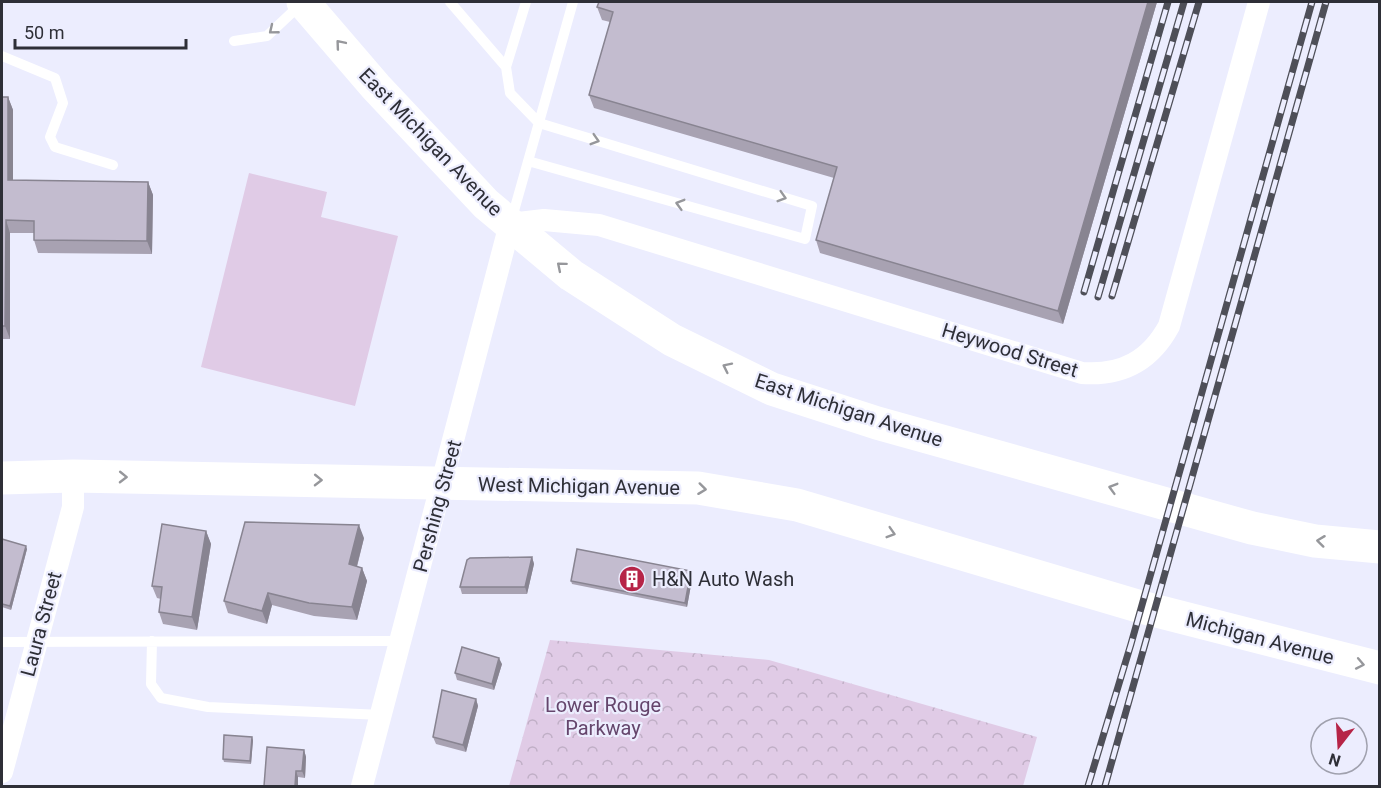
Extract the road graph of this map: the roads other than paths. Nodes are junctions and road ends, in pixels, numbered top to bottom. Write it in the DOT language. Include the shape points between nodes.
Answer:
graph roads {
  1 [pos="304,2"];
  2 [pos="450,2"];
  3 [pos="526,2"];
  4 [pos="573,2"];
  5 [pos="1259,2"];
  6 [pos="234,41"];
  7 [pos="2,56"];
  8 [pos="506,67"];
  9 [pos="539,123"];
  10 [pos="528,161"];
  11 [pos="113,165"];
  12 [pos="510,224"];
  13 [pos="73,476"];
  14 [pos="2,478"];
  15 [pos="443,483"];
  16 [pos="1380,547"];
  17 [pos="1141,607"];
  18 [pos="37,641"];
  19 [pos="152,641"];
  20 [pos="401,641"];
  21 [pos="2,642"];
  22 [pos="1380,668"];
  23 [pos="381,714"];
  24 [pos="2,772"];
  25 [pos="362,786"];
  1 -- 6 [label="lane, one-way" via="267,36"];
  12 -- 1 [label="main road, East Michigan Avenue, one-way" via="417,132"];
  2 -- 8 [label="lane"];
  3 -- 8 [label="lane"];
  4 -- 9 [label="lane"];
  5 -- 12 [label="street, Heywood Street" via="1168,326 1147,356 1114,372 1082,373 598,225 544,220"];
  7 -- 11 [label="lane" via="55,78 63,103 50,137 55,147"];
  8 -- 9 [label="lane" via="510,93"];
  9 -- 10 [label="lane"];
  9 -- 10 [label="lane, one-way" via="812,206 805,239"];
  10 -- 12 [label="lane"];
  12 -- 15 [label="street, Pershing Street"];
  16 -- 12 [label="main road, East Michigan Avenue, one-way" via="1316,541 1262,530 877,423 772,389 672,340 571,275"];
  13 -- 14 [label="main road, West Michigan Avenue"];
  13 -- 15 [label="main road, West Michigan Avenue, one-way"];
  13 -- 18 [label="street, Laura Street" via="73,507"];
  15 -- 17 [label="main road, West Michigan Avenue, one-way" via="698,488 797,505"];
  15 -- 20 [label="street, Pershing Street"];
  17 -- 22 [label="main road, Michigan Avenue, one-way"];
  18 -- 19 [label="lane"];
  18 -- 21 [label="lane"];
  18 -- 24 [label="street, Laura Street"];
  19 -- 20 [label="lane"];
  19 -- 23 [label="lane" via="151,684 160,698 208,707"];
  20 -- 23 [label="street, Pershing Street"];
  23 -- 25 [label="street, Pershing Street"];
}
